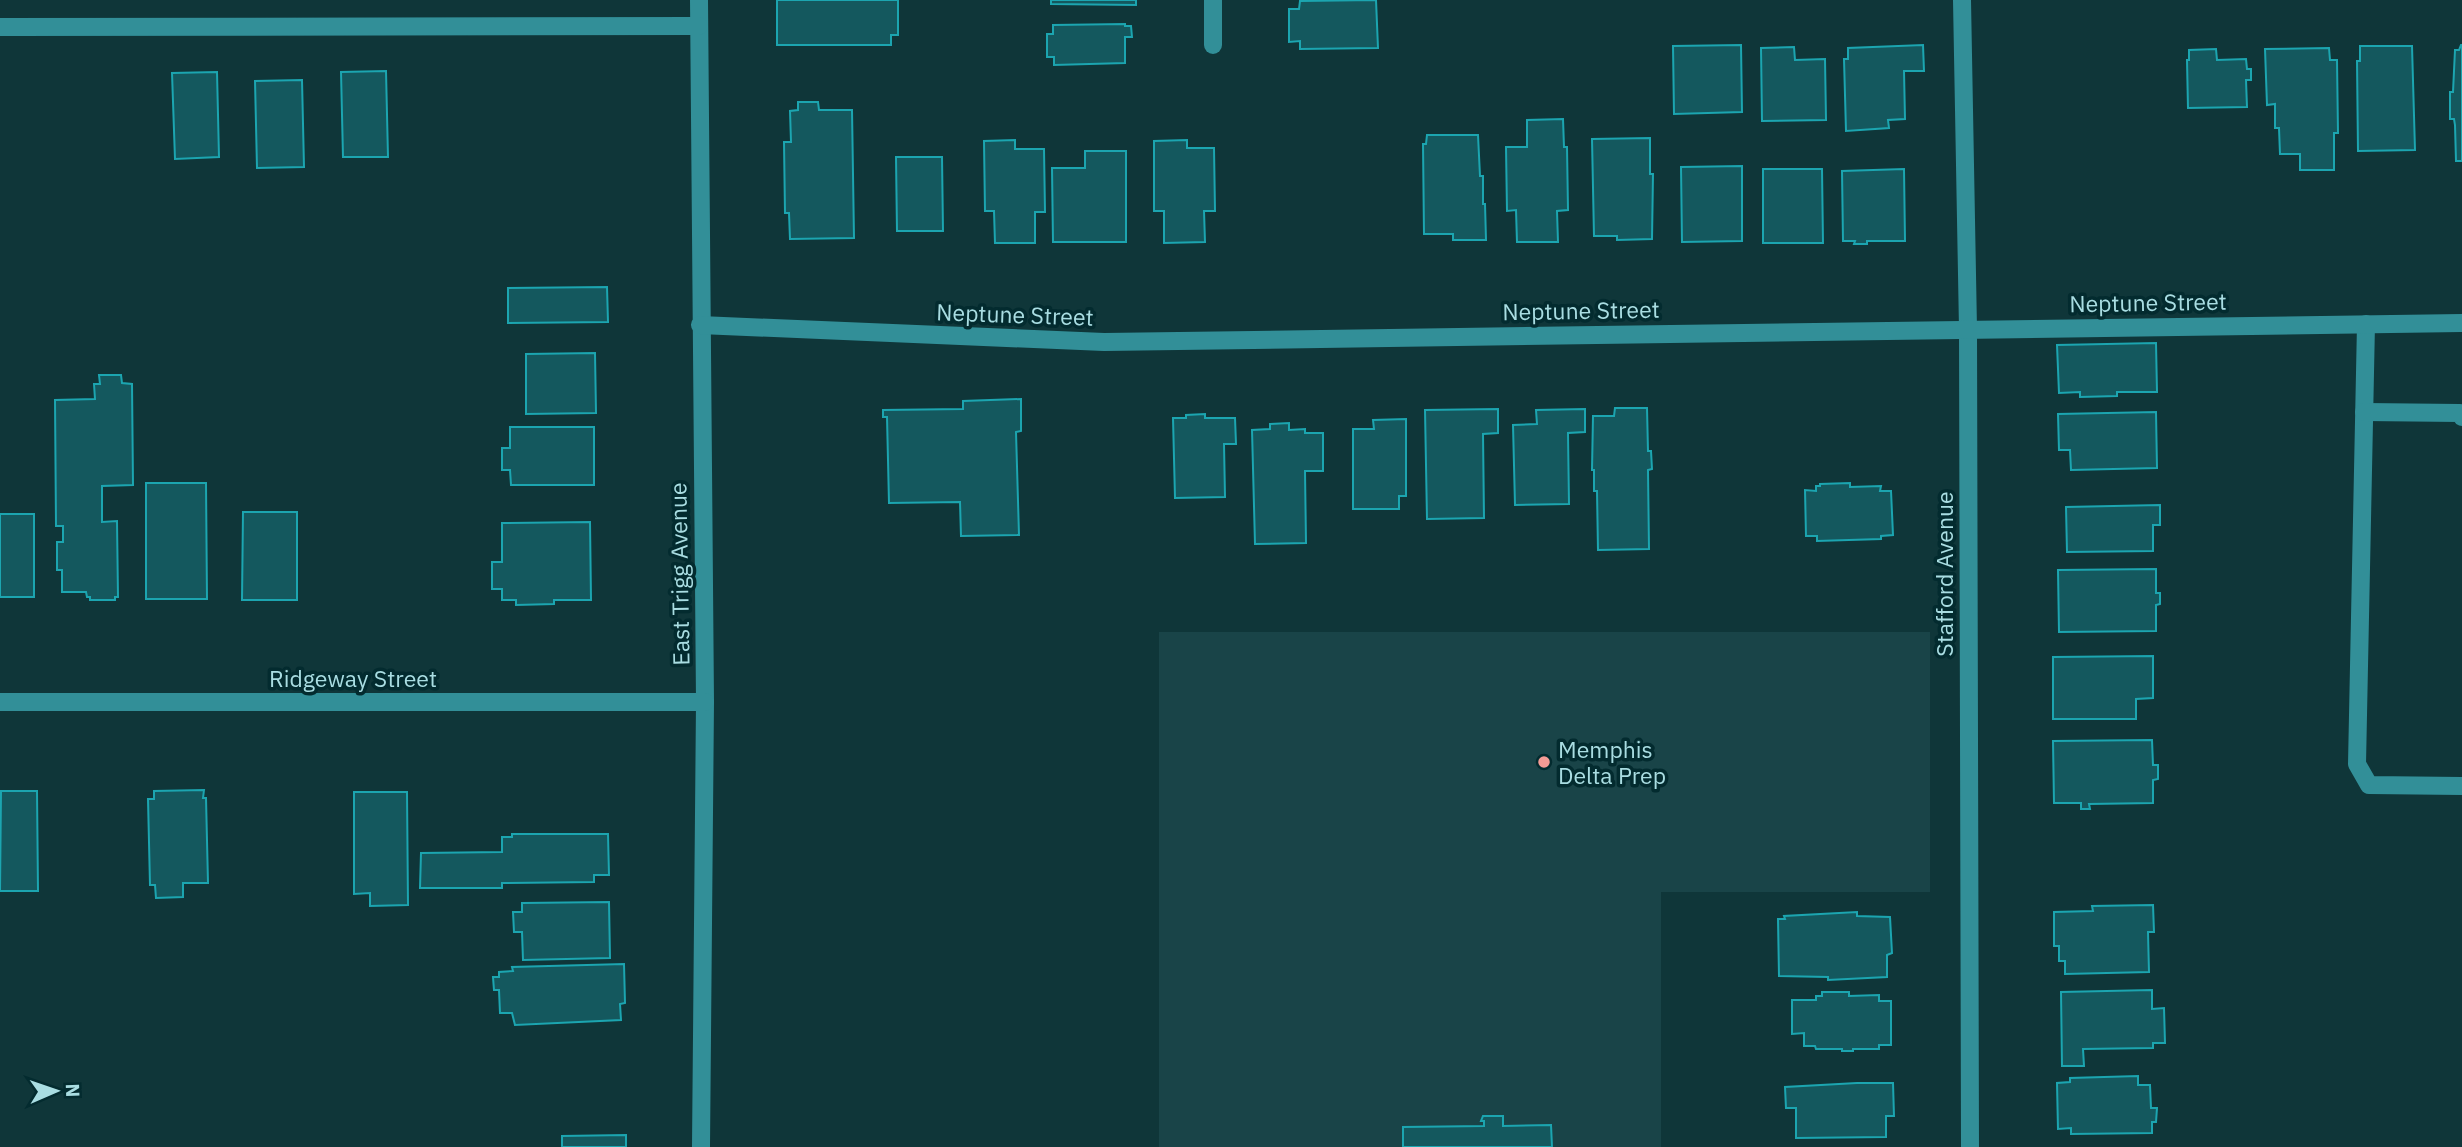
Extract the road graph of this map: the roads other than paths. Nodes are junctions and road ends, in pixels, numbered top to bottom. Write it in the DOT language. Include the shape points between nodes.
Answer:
graph roads {
  1 [pos="699,0"];
  2 [pos="1213,0"];
  3 [pos="1962,0"];
  4 [pos="699,26"];
  5 [pos="0,27"];
  6 [pos="1213,45"];
  7 [pos="2462,323"];
  8 [pos="2366,324"];
  9 [pos="701,325"];
  10 [pos="1968,329"];
  11 [pos="2364,412"];
  12 [pos="2462,417"];
  13 [pos="0,702"];
  14 [pos="705,702"];
  15 [pos="2462,786"];
  16 [pos="701,1147"];
  17 [pos="1970,1147"];
  1 -- 4 [label="street, East Trigg Avenue"];
  2 -- 6 [label="street"];
  3 -- 10 [label="street, Stafford Avenue"];
  4 -- 5 [label="street"];
  4 -- 9 [label="street, East Trigg Avenue"];
  7 -- 8 [label="street, Neptune Street"];
  8 -- 10 [label="street, Neptune Street"];
  8 -- 11 [label="street"];
  9 -- 10 [label="street, Neptune Street" via="1104,342"];
  9 -- 14 [label="street, East Trigg Avenue"];
  10 -- 17 [label="street, Stafford Avenue"];
  11 -- 12 [label="street" via="2460,413"];
  11 -- 15 [label="street" via="2357,764 2369,785"];
  13 -- 14 [label="street, Ridgeway Street"];
  14 -- 16 [label="street, East Trigg Avenue"];
}
